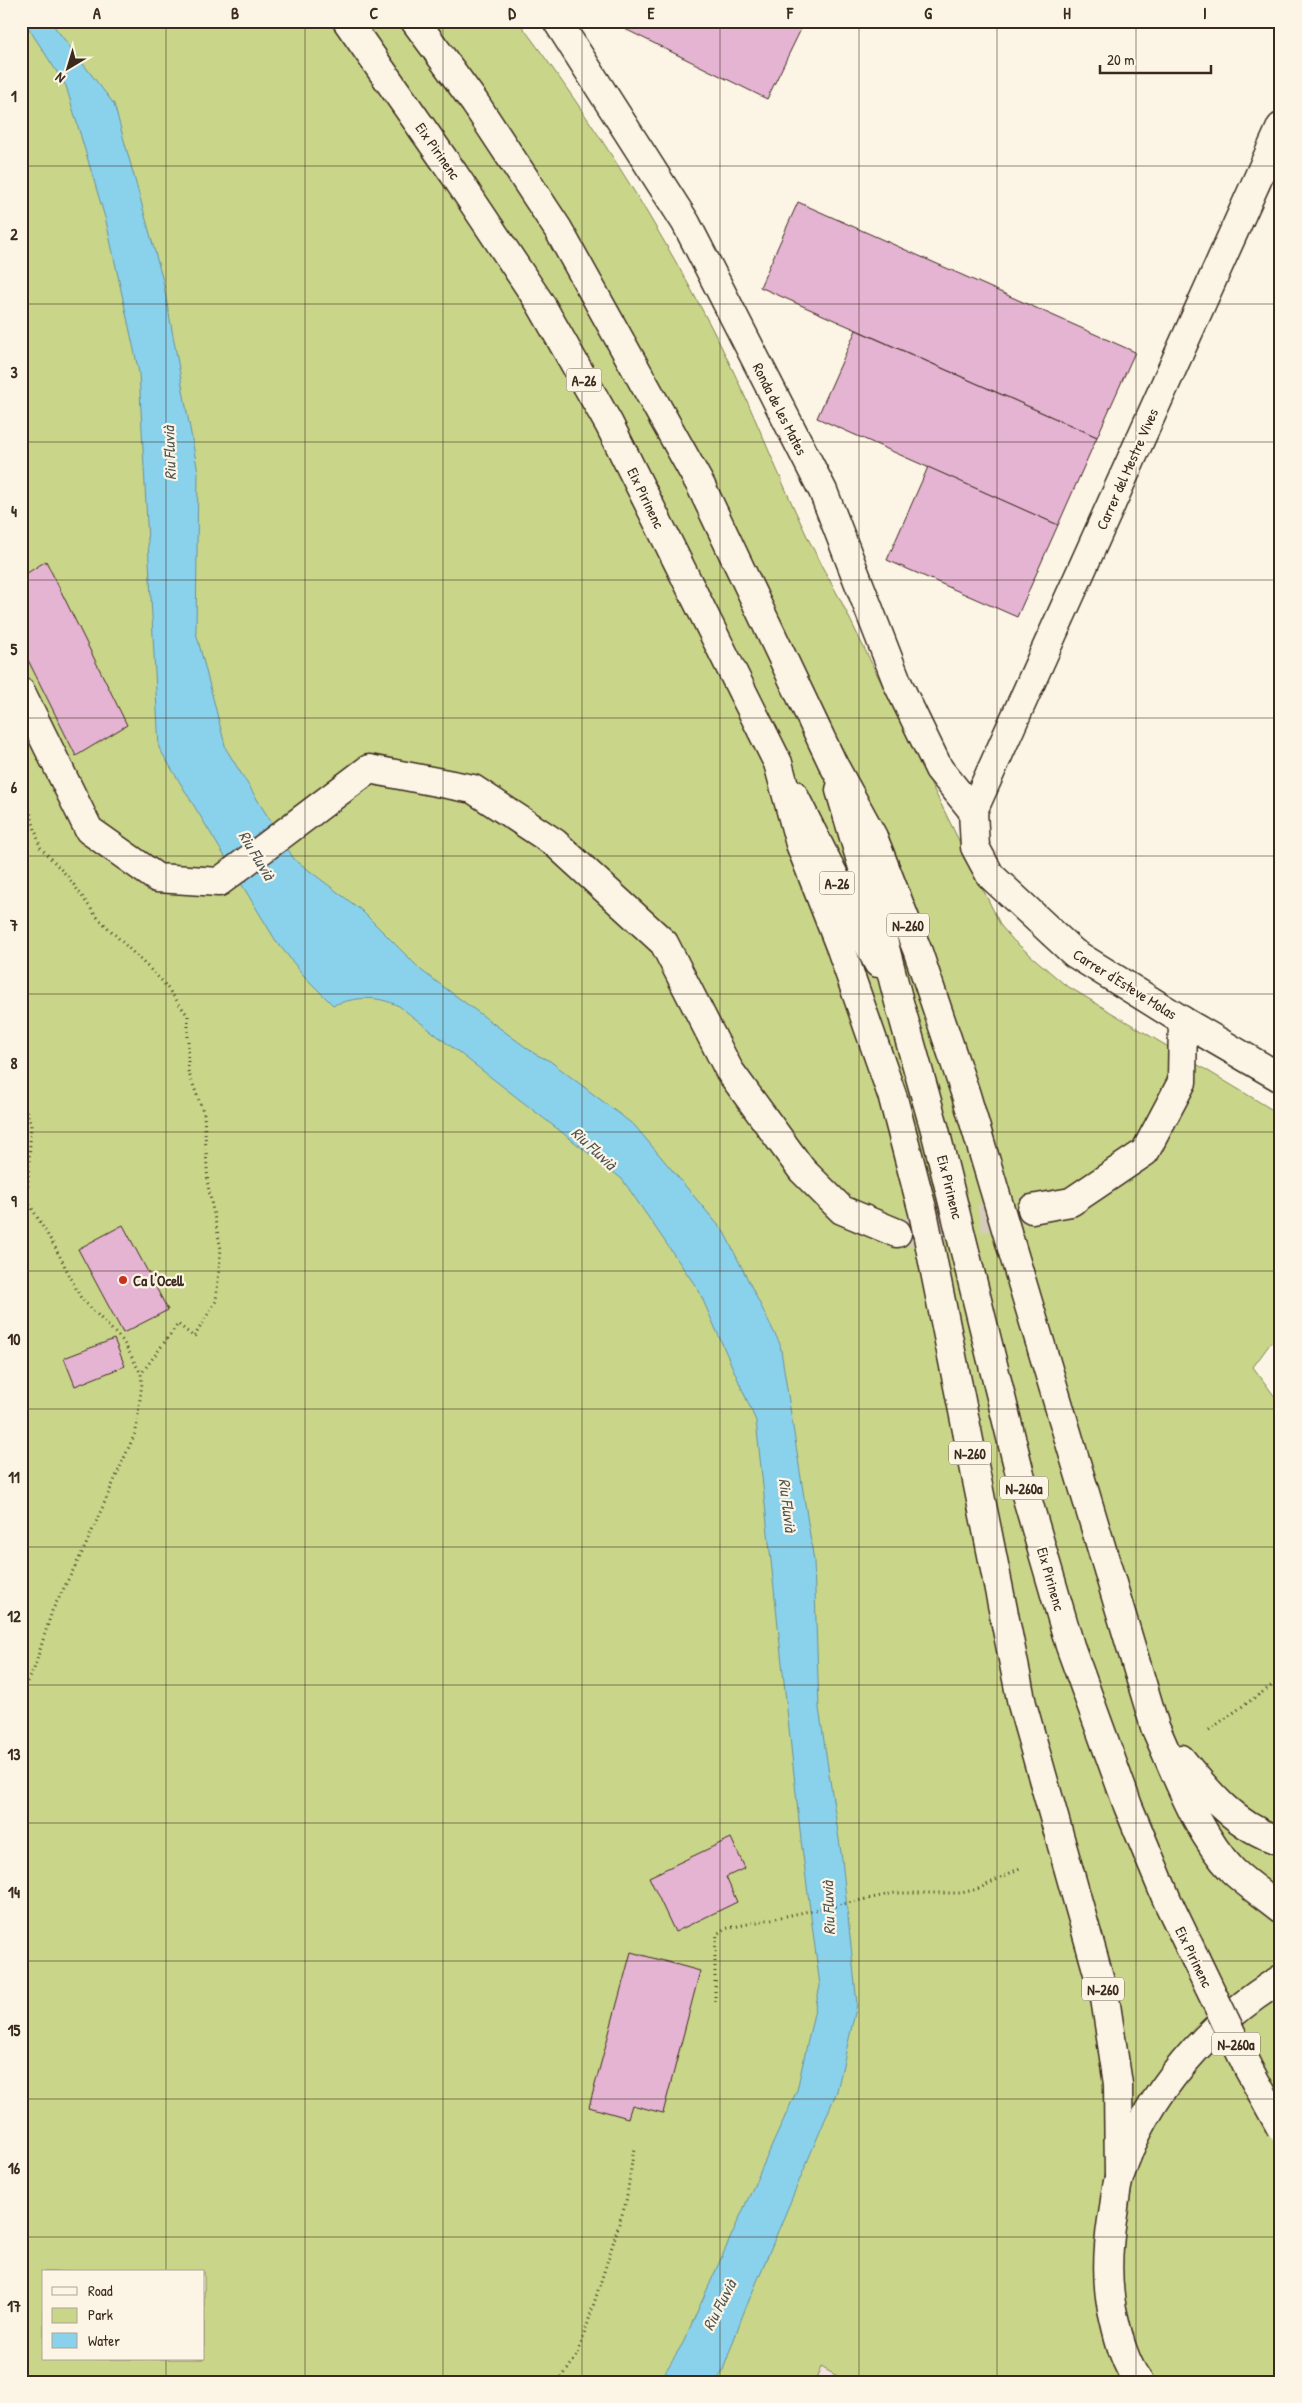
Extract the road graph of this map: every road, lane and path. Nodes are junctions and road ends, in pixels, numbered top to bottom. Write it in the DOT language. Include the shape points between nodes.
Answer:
graph roads {
  1 [pos="347,21"];
  2 [pos="415,21"];
  3 [pos="557,21"];
  4 [pos="1281,128"];
  5 [pos="21,692"];
  6 [pos="832,762"];
  7 [pos="778,763"];
  8 [pos="21,780"];
  9 [pos="973,811"];
  10 [pos="899,1002"];
  11 [pos="1183,1021"];
  12 [pos="1281,1078"];
  13 [pos="21,1098"];
  14 [pos="1032,1209"];
  15 [pos="897,1234"];
  16 [pos="141,1374"];
  17 [pos="1281,1679"];
  18 [pos="21,1692"];
  19 [pos="1155,1727"];
  20 [pos="1209,1730"];
  21 [pos="1281,1841"];
  22 [pos="1022,1867"];
  23 [pos="1281,1909"];
  24 [pos="1281,1979"];
  25 [pos="715,2002"];
  26 [pos="1281,2128"];
  27 [pos="634,2148"];
  28 [pos="1119,2176"];
  29 [pos="1119,2339"];
  30 [pos="559,2382"];
  31 [pos="1115,2382"];
  32 [pos="1138,2382"];
  1 -- 7 [label="main road, Eix Pirinenc / A-26" via="540,303 609,424"];
  2 -- 6 [label="main road, Eix Pirinenc / A-26" via="475,103 558,229 701,486"];
  3 -- 9 [label="main road, Ronda de les Mates" via="686,223 822,491 898,684 939,769"];
  4 -- 9 [label="main road, Carrer del Mestre Vives"];
  5 -- 15 [label="main road" via="89,830 156,878 219,882 369,769 473,789 555,843 664,943 729,1070 802,1170 842,1210"];
  6 -- 10 [label="main road, Eix Pirinenc / A-26"];
  6 -- 19 [label="main road, N-260" via="873,838 918,952 966,1095"];
  7 -- 10 [label="main road, Eix Pirinenc / A-26"];
  7 -- 28 [label="main road, N-260" via="800,844 893,1098 923,1212 1022,1704 1105,1998 1118,2084"];
  8 -- 16 [label="path" via="40,847 69,878 96,916 163,982 188,1016 188,1071 204,1114 208,1186 221,1249 216,1301 194,1337 178,1324"];
  9 -- 11 [label="main road, Carrer d'Esteve Molas" via="975,847 990,876 1074,953"];
  10 -- 26 [label="main road, Eix Pirinenc / N-260a, bridge" via="935,1130 1020,1474 1070,1646 1128,1806 1167,1900 1248,2068"];
  11 -- 12 [label="main road, Carrer d'Esteve Molas"];
  11 -- 14 [label="main road" via="1182,1082 1145,1152 1072,1202"];
  13 -- 16 [label="path" via="31,1124 27,1200 81,1298 123,1341"];
  16 -- 18 [label="path" via="136,1432 85,1547 52,1611 34,1668"];
  17 -- 20 [label="path"];
  19 -- 21 [label="main road" via="1211,1797 1249,1828"];
  19 -- 23 [label="main road, N-260" via="1191,1806 1214,1846 1233,1871"];
  22 -- 25 [label="path" via="978,1890 895,1893 733,1926 718,1934"];
  24 -- 28 [label="main road, N-260" via="1240,2006 1188,2059 1143,2123"];
  27 -- 30 [label="path" via="626,2202 578,2354"];
  28 -- 29 [label="main road, N-260" via="1108,2248 1109,2299"];
  29 -- 31 [label="main road, N-260"];
  29 -- 32 [label="main road, N-260"];
}
